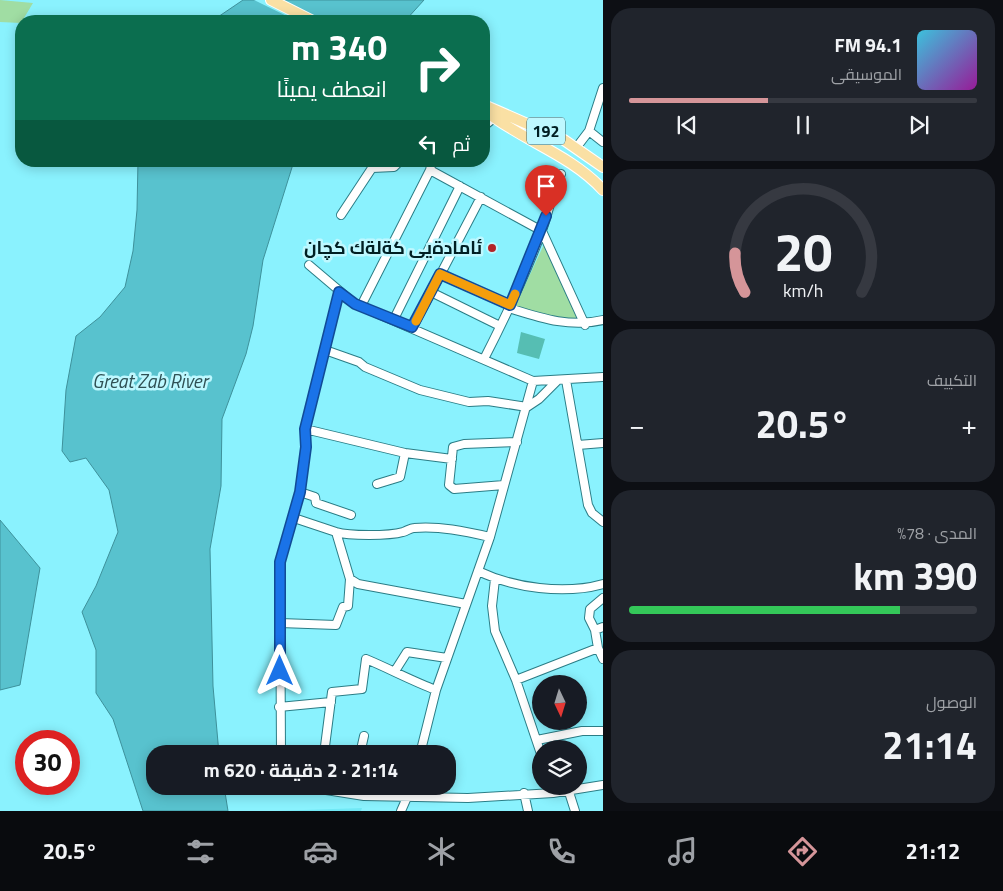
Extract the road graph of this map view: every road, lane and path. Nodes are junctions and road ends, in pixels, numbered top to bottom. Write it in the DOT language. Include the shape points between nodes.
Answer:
graph roads {
  1 [pos="271,0"];
  2 [pos="301,15"];
  3 [pos="603,88"];
  4 [pos="490,107"];
  5 [pos="490,115"];
  6 [pos="494,118"];
  7 [pos="490,121"];
  8 [pos="590,131"];
  9 [pos="603,142"];
  10 [pos="576,148"];
  11 [pos="394,167"];
  12 [pos="431,167"];
  13 [pos="603,167"];
  14 [pos="430,170"];
  15 [pos="561,174"];
  16 [pos="460,186"];
  17 [pos="603,190"];
  18 [pos="481,197"];
  19 [pos="342,215"];
  20 [pos="542,231"];
  21 [pos="309,265"];
  22 [pos="440,274"];
  23 [pos="339,292"];
  24 [pos="431,292"];
  25 [pos="361,306"];
  26 [pos="510,306"];
  27 [pos="394,319"];
  28 [pos="603,320"];
  29 [pos="585,324"];
  30 [pos="500,326"];
  31 [pos="412,327"];
  32 [pos="325,350"];
  33 [pos="484,359"];
  34 [pos="603,377"];
  35 [pos="533,380"];
  36 [pos="566,380"];
  37 [pos="558,381"];
  38 [pos="527,407"];
  39 [pos="305,429"];
  40 [pos="517,442"];
  41 [pos="603,443"];
  42 [pos="578,445"];
  43 [pos="405,453"];
  44 [pos="452,459"];
  45 [pos="377,484"];
  46 [pos="504,485"];
  47 [pos="300,492"];
  48 [pos="351,515"];
  49 [pos="294,518"];
  50 [pos="603,522"];
  51 [pos="336,532"];
  52 [pos="490,537"];
  53 [pos="478,570"];
  54 [pos="350,579"];
  55 [pos="495,579"];
  56 [pos="603,584"];
  57 [pos="603,598"];
  58 [pos="466,604"];
  59 [pos="280,623"];
  60 [pos="603,627"];
  61 [pos="595,630"];
  62 [pos="598,648"];
  63 [pos="447,658"];
  64 [pos="603,659"];
  65 [pos="395,671"];
  66 [pos="516,680"];
  67 [pos="436,690"];
  68 [pos="331,702"];
  69 [pos="279,706"];
  70 [pos="603,731"];
  71 [pos="364,736"];
  72 [pos="537,740"];
  73 [pos="281,745"];
  74 [pos="325,745"];
  75 [pos="362,745"];
  76 [pos="422,745"];
  77 [pos="603,785"];
  78 [pos="587,787"];
  79 [pos="532,792"];
  80 [pos="524,793"];
  81 [pos="362,795"];
  82 [pos="570,795"];
  83 [pos="409,797"];
  84 [pos="404,810"];
  85 [pos="528,811"];
  86 [pos="575,811"];
  1 -- 2 [label="main road"];
  3 -- 8 [label="street"];
  4 -- 10 [label="main road, 192"];
  5 -- 6 [label="main road, 192"];
  6 -- 7 [label="street"];
  6 -- 17 [label="main road, 192" via="564,158"];
  8 -- 9 [label="street"];
  8 -- 10 [label="street"];
  10 -- 13 [label="main road, 192"];
  11 -- 19 [label="street" via="372,168"];
  12 -- 14 [label="street"];
  14 -- 16 [label="street"];
  14 -- 25 [label="street"];
  15 -- 20 [label="street" via="554,186"];
  16 -- 18 [label="street"];
  16 -- 27 [label="street"];
  18 -- 20 [label="street"];
  18 -- 22 [label="street"];
  20 -- 26 [label="street"];
  20 -- 29 [label="street"];
  21 -- 23 [label="street"];
  22 -- 24 [label="street"];
  22 -- 26 [label="street"];
  23 -- 25 [label="street"];
  23 -- 32 [label="street"];
  24 -- 30 [label="street"];
  24 -- 31 [label="street"];
  25 -- 27 [label="street"];
  26 -- 29 [label="street" via="560,323"];
  26 -- 30 [label="street"];
  27 -- 31 [label="street"];
  28 -- 29 [label="street"];
  30 -- 33 [label="street"];
  31 -- 33 [label="street"];
  32 -- 38 [label="street" via="420,390 468,402 488,401"];
  32 -- 39 [label="street"];
  33 -- 35 [label="street"];
  34 -- 36 [label="street"];
  35 -- 37 [label="street"];
  35 -- 38 [label="street"];
  36 -- 37 [label="street"];
  36 -- 42 [label="street"];
  37 -- 38 [label="street"];
  38 -- 40 [label="street"];
  39 -- 43 [label="street"];
  39 -- 47 [label="street"];
  40 -- 44 [label="street" via="458,444 453,447"];
  40 -- 46 [label="street"];
  41 -- 42 [label="street"];
  42 -- 50 [label="street" via="588,505"];
  43 -- 44 [label="street"];
  43 -- 45 [label="street" via="400,477"];
  44 -- 46 [label="street" via="449,485 454,489"];
  46 -- 52 [label="street"];
  47 -- 48 [label="street" via="315,497 316,503 324,507"];
  47 -- 49 [label="street"];
  49 -- 51 [label="street"];
  49 -- 59 [label="street" via="280,562"];
  51 -- 52 [label="street" via="382,536 411,528 453,528"];
  51 -- 54 [label="street"];
  52 -- 53 [label="street"];
  53 -- 55 [label="street"];
  53 -- 58 [label="street"];
  54 -- 58 [label="street" via="358,584"];
  54 -- 59 [label="street" via="348,606 343,607 336,625"];
  55 -- 56 [label="street" via="568,589"];
  55 -- 66 [label="street" via="492,606 495,631"];
  57 -- 61 [label="street" via="590,609 589,618"];
  58 -- 63 [label="street"];
  59 -- 69 [label="street"];
  60 -- 61 [label="street"];
  61 -- 62 [label="street"];
  62 -- 64 [label="street"];
  62 -- 66 [label="street"];
  63 -- 65 [label="street" via="408,652"];
  63 -- 67 [label="street"];
  65 -- 67 [label="street" via="412,682"];
  65 -- 68 [label="street" via="366,659 362,689 332,692"];
  66 -- 72 [label="street"];
  67 -- 76 [label="street"];
  68 -- 69 [label="street"];
  68 -- 74 [label="street"];
  69 -- 73 [label="street"];
  70 -- 72 [label="street" via="582,731"];
  71 -- 75 [label="street"];
  77 -- 78 [label="street"];
  79 -- 80 [label="street"];
  80 -- 83 [label="street" via="468,798"];
  80 -- 85 [label="street"];
  81 -- 83 [label="street"];
  82 -- 86 [label="street"];
  83 -- 84 [label="street"];
}
